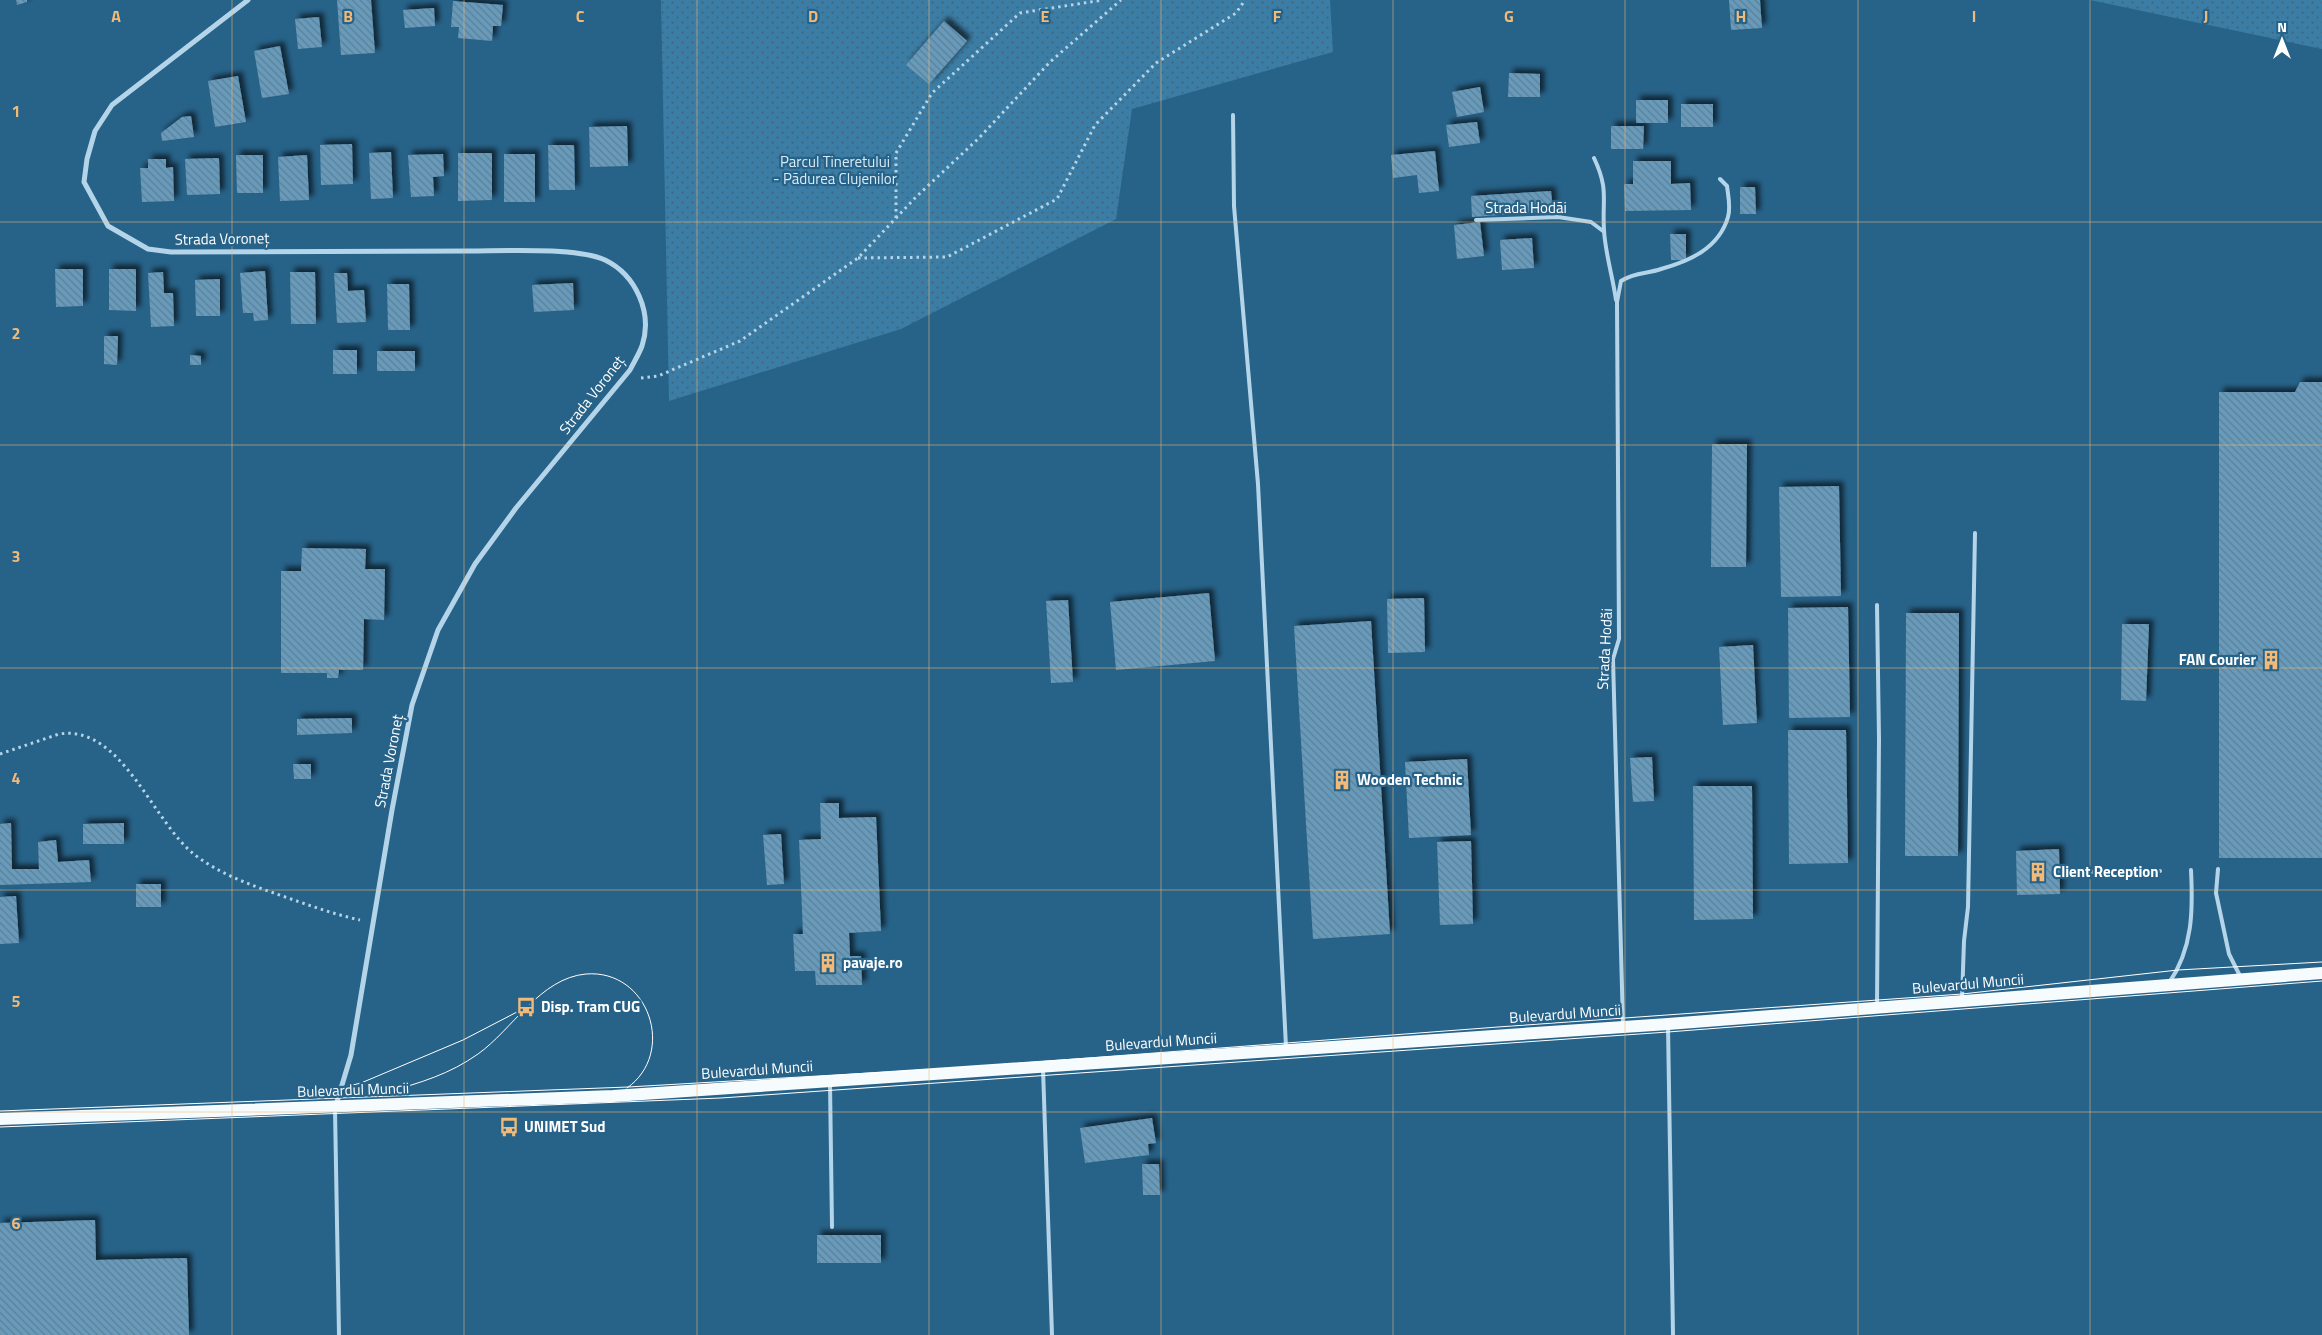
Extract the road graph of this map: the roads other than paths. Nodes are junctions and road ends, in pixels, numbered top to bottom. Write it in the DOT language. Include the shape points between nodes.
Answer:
graph roads {
  1 [pos="248,0"];
  2 [pos="1233,115"];
  3 [pos="1594,158"];
  4 [pos="1720,179"];
  5 [pos="1476,220"];
  6 [pos="1604,231"];
  7 [pos="1617,302"];
  8 [pos="1975,533"];
  9 [pos="1877,605"];
  10 [pos="2218,869"];
  11 [pos="2191,870"];
  12 [pos="2160,871"];
  13 [pos="2080,872"];
  14 [pos="2322,972"];
  15 [pos="2241,978"];
  16 [pos="2169,983"];
  17 [pos="1962,1001"];
  18 [pos="1877,1007"];
  19 [pos="1668,1024"];
  20 [pos="1624,1027"];
  21 [pos="1286,1050"];
  22 [pos="1043,1066"];
  23 [pos="830,1081"];
  24 [pos="336,1108"];
  25 [pos="0,1119"];
  26 [pos="832,1227"];
  27 [pos="339,1335"];
  28 [pos="1052,1335"];
  29 [pos="1674,1335"];
  1 -- 24 [label="street, Strada Voroneț" via="112,105 95,131 84,182 108,226 148,249 171,252 511,251 578,254 604,260 626,274 639,293 645,320 642,345 630,370 474,564 438,630 412,705 351,1055"];
  2 -- 21 [label="lane" via="1234,206 1258,484"];
  3 -- 6 [label="lane, Strada Hodăi" via="1603,177"];
  4 -- 7 [label="lane, Strada Hodăi" via="1727,186 1728,216 1710,247 1660,270 1632,274 1621,281"];
  5 -- 6 [label="lane, Strada Hodăi" via="1558,217 1591,222"];
  6 -- 7 [label="lane, Strada Hodăi"];
  7 -- 20 [label="lane, Strada Hodăi" via="1618,639 1613,659"];
  8 -- 17 [label="lane" via="1968,907"];
  9 -- 18 [label="lane"];
  10 -- 15 [label="lane" via="2216,893 2229,954"];
  11 -- 16 [label="lane" via="2192,922 2185,955"];
  12 -- 13 [label="lane"];
  14 -- 15 [label="main road, Bulevardul Muncii"];
  15 -- 16 [label="main road, Bulevardul Muncii"];
  16 -- 17 [label="main road, Bulevardul Muncii"];
  17 -- 18 [label="main road, Bulevardul Muncii"];
  18 -- 19 [label="main road, Bulevardul Muncii"];
  19 -- 20 [label="main road, Bulevardul Muncii"];
  19 -- 29 [label="lane"];
  20 -- 21 [label="main road, Bulevardul Muncii"];
  21 -- 22 [label="main road, Bulevardul Muncii"];
  22 -- 23 [label="main road, Bulevardul Muncii"];
  22 -- 28 [label="lane"];
  23 -- 24 [label="main road, Bulevardul Muncii" via="588,1097"];
  23 -- 26 [label="lane"];
  24 -- 25 [label="main road, Bulevardul Muncii"];
  24 -- 27 [label="lane"];
}
